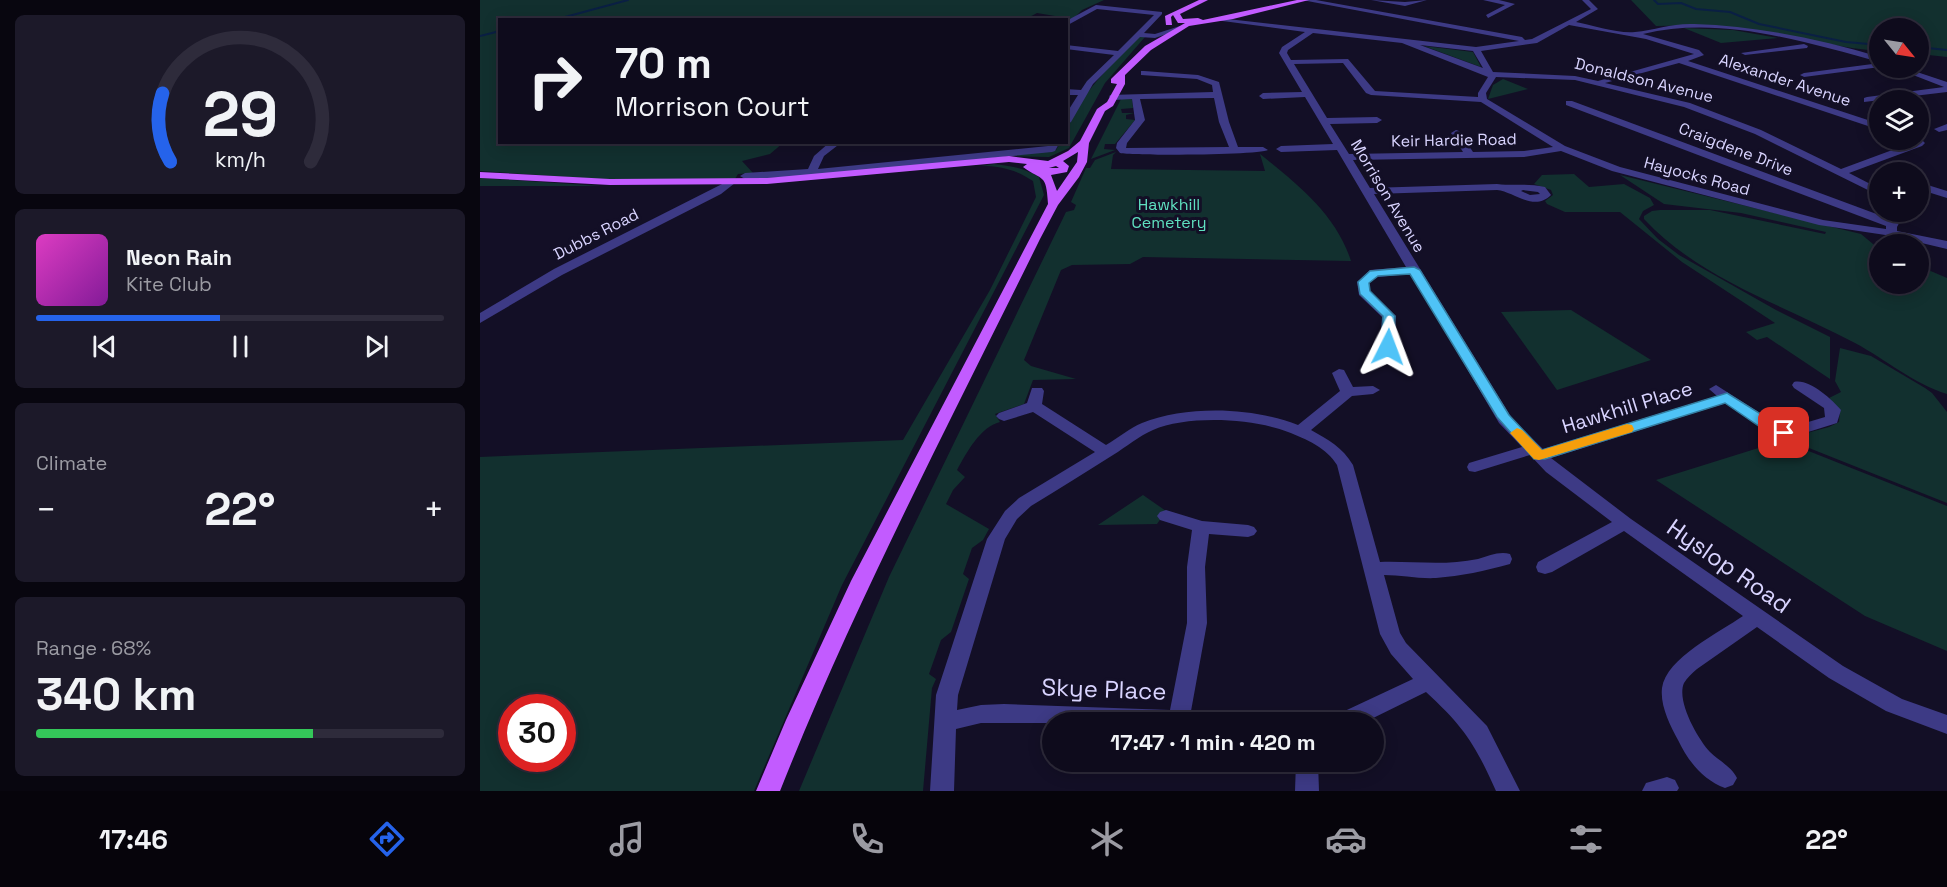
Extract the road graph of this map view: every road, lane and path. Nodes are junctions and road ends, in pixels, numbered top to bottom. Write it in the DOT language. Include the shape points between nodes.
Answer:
graph roads {
  1 [pos="1205,0"];
  2 [pos="1306,0"];
  3 [pos="1374,0"];
  4 [pos="1424,0"];
  5 [pos="1486,0"];
  6 [pos="1585,0"];
  7 [pos="1512,4"];
  8 [pos="1523,6"];
  9 [pos="1183,9"];
  10 [pos="1488,16"];
  11 [pos="1164,19"];
  12 [pos="1232,19"];
  13 [pos="1219,20"];
  14 [pos="1068,23"];
  15 [pos="1569,23"];
  16 [pos="1184,25"];
  17 [pos="1311,31"];
  18 [pos="1635,34"];
  19 [pos="1138,35"];
  20 [pos="1155,36"];
  21 [pos="1534,41"];
  22 [pos="1405,42"];
  23 [pos="1818,44"];
  24 [pos="1068,47"];
  25 [pos="1148,48"];
  26 [pos="1476,49"];
  27 [pos="1118,53"];
  28 [pos="1745,53"];
  29 [pos="1869,57"];
  30 [pos="1682,61"];
  31 [pos="1288,62"];
  32 [pos="1869,66"];
  33 [pos="1144,73"];
  34 [pos="1491,74"];
  35 [pos="1804,75"];
  36 [pos="1122,76"];
  37 [pos="1947,76"];
  38 [pos="1929,78"];
  39 [pos="1598,82"];
  40 [pos="1947,87"];
  41 [pos="1068,92"];
  42 [pos="1083,93"];
  43 [pos="1116,94"];
  44 [pos="1308,94"];
  45 [pos="1218,95"];
  46 [pos="1263,96"];
  47 [pos="1136,100"];
  48 [pos="1483,100"];
  49 [pos="1867,100"];
  50 [pos="1569,102"];
  51 [pos="1151,104"];
  52 [pos="1101,110"];
  53 [pos="1068,119"];
  54 [pos="1377,120"];
  55 [pos="1324,122"];
  56 [pos="1869,123"];
  57 [pos="1456,133"];
  58 [pos="835,144"];
  59 [pos="1053,146"];
  60 [pos="1083,148"];
  61 [pos="1562,148"];
  62 [pos="1281,149"];
  63 [pos="1263,150"];
  64 [pos="1903,150"];
  65 [pos="1235,151"];
  66 [pos="1343,152"];
  67 [pos="1470,155"];
  68 [pos="1862,166"];
  69 [pos="1047,167"];
  70 [pos="1064,168"];
  71 [pos="1869,168"];
  72 [pos="812,173"];
  73 [pos="1840,173"];
  74 [pos="480,175"];
  75 [pos="745,176"];
  76 [pos="730,183"];
  77 [pos="1869,188"];
  78 [pos="1516,189"];
  79 [pos="1929,189"];
  80 [pos="1367,191"];
  81 [pos="1947,195"];
  82 [pos="1058,198"];
  83 [pos="1895,222"];
  84 [pos="1892,228"];
  85 [pos="1947,244"];
  86 [pos="1414,270"];
  87 [pos="480,319"];
  88 [pos="1396,362"];
  89 [pos="1339,374"];
  90 [pos="1799,385"];
  91 [pos="1372,390"];
  92 [pos="1347,392"];
  93 [pos="1005,416"];
  94 [pos="1504,417"];
  95 [pos="1300,430"];
  96 [pos="1107,452"];
  97 [pos="1536,452"];
  98 [pos="1475,467"];
  99 [pos="1166,516"];
  100 [pos="1625,523"];
  101 [pos="1201,527"];
  102 [pos="1248,531"];
  103 [pos="1503,559"];
  104 [pos="1545,567"];
  105 [pos="1371,569"];
  106 [pos="1756,617"];
  107 [pos="1429,681"];
  108 [pos="1180,712"];
  109 [pos="1365,712"];
  110 [pos="1042,714"];
  111 [pos="946,722"];
  112 [pos="1947,725"];
  113 [pos="1307,772"];
  114 [pos="1725,778"];
  115 [pos="768,791"];
  116 [pos="942,791"];
  117 [pos="1307,791"];
  118 [pos="1508,791"];
  1 -- 9 [label="main road"];
  2 -- 12 [label="main road"];
  2 -- 21 [label="street"];
  3 -- 4 [label="street" via="1408,4"];
  5 -- 7 [label="street"];
  6 -- 15 [label="street" via="1595,9"];
  7 -- 8 [label="street"];
  7 -- 10 [label="street"];
  9 -- 11 [label="main road"];
  9 -- 16 [label="main road" via="1176,14"];
  11 -- 14 [label="street" via="1096,7"];
  11 -- 16 [label="main road" via="1175,26"];
  11 -- 19 [label="street"];
  11 -- 20 [label="main road"];
  12 -- 13 [label="street"];
  12 -- 16 [label="main road"];
  12 -- 17 [label="street"];
  13 -- 16 [label="main road"];
  15 -- 18 [label="street"];
  15 -- 21 [label="street"];
  16 -- 20 [label="street"];
  16 -- 25 [label="main road"];
  17 -- 22 [label="street"];
  17 -- 31 [label="street" via="1283,51"];
  18 -- 23 [label="street" via="1671,27 1706,27"];
  18 -- 30 [label="street" via="1700,55"];
  19 -- 20 [label="street"];
  19 -- 27 [label="street"];
  20 -- 25 [label="main road"];
  21 -- 26 [label="street"];
  22 -- 26 [label="street"];
  22 -- 34 [label="street"];
  23 -- 28 [label="street"];
  23 -- 29 [label="street"];
  24 -- 27 [label="street"];
  25 -- 36 [label="main road"];
  26 -- 34 [label="street"];
  27 -- 42 [label="street"];
  30 -- 39 [label="street"];
  30 -- 56 [label="street, Alexander Avenue"];
  31 -- 44 [label="street, Morrison Avenue"];
  31 -- 48 [label="street" via="1345,61 1369,92 1377,94"];
  32 -- 35 [label="street"];
  33 -- 45 [label="street" via="1204,78 1215,82"];
  34 -- 39 [label="street, Donaldson Avenue" via="1563,76"];
  34 -- 48 [label="street" via="1482,93"];
  36 -- 43 [label="main road"];
  36 -- 52 [label="main road" via="1112,83 1100,103"];
  37 -- 38 [label="street"];
  38 -- 40 [label="street"];
  39 -- 73 [label="street, Donaldson Avenue" via="1696,108 1758,132"];
  40 -- 49 [label="street"];
  41 -- 42 [label="street"];
  42 -- 53 [label="street"];
  43 -- 47 [label="street"];
  43 -- 52 [label="main road"];
  44 -- 46 [label="street"];
  44 -- 55 [label="street, Morrison Avenue"];
  45 -- 47 [label="street"];
  45 -- 65 [label="street"];
  47 -- 51 [label="street"];
  47 -- 65 [label="street" via="1140,120 1122,143 1123,151"];
  48 -- 61 [label="street, Hayocks Road"];
  50 -- 84 [label="street, Craigdene Drive"];
  52 -- 60 [label="main road"];
  54 -- 55 [label="street"];
  55 -- 66 [label="street, Morrison Avenue"];
  57 -- 67 [label="street"];
  58 -- 72 [label="street" via="813,161"];
  59 -- 72 [label="street"];
  60 -- 69 [label="main road"];
  60 -- 70 [label="main road"];
  60 -- 82 [label="main road" via="1082,162"];
  61 -- 67 [label="street, Keir Hardie Road"];
  61 -- 84 [label="street, Hayocks Road" via="1651,180 1823,224"];
  62 -- 66 [label="street, Keir Hardie Road"];
  63 -- 65 [label="street"];
  64 -- 68 [label="street"];
  66 -- 67 [label="street, Keir Hardie Road"];
  66 -- 80 [label="street, Morrison Avenue"];
  68 -- 71 [label="street"];
  68 -- 73 [label="street"];
  69 -- 70 [label="main road"];
  69 -- 76 [label="main road" via="987,161"];
  69 -- 82 [label="main road"];
  70 -- 82 [label="main road" via="1065,182"];
  72 -- 75 [label="street"];
  73 -- 77 [label="street, Donaldson Avenue"];
  74 -- 76 [label="main road" via="609,183"];
  76 -- 87 [label="street, Dubbs Road" via="558,272"];
  78 -- 80 [label="street"];
  79 -- 81 [label="street"];
  80 -- 86 [label="street, Morrison Avenue"];
  82 -- 115 [label="main road" via="871,562"];
  83 -- 84 [label="street"];
  84 -- 85 [label="street, Hayocks Road"];
  86 -- 88 [label="street" via="1374,273 1363,282 1364,292 1389,316 1388,347"];
  86 -- 94 [label="street, Morrison Avenue"];
  89 -- 92 [label="street"];
  90 -- 97 [label="street, Hawkhill Place" via="1829,405 1833,420 1789,433 1778,432 1722,393"];
  91 -- 92 [label="street"];
  92 -- 95 [label="street"];
  93 -- 96 [label="street" via="1036,399"];
  94 -- 97 [label="street, Hyslop Road"];
  95 -- 96 [label="street" via="1257,416 1175,419 1146,427"];
  95 -- 105 [label="street" via="1327,445 1345,465"];
  96 -- 111 [label="street" via="1025,502 1003,526 947,695"];
  97 -- 98 [label="street, Hawkhill Place"];
  97 -- 100 [label="street, Hyslop Road"];
  99 -- 101 [label="street"];
  100 -- 104 [label="street"];
  100 -- 106 [label="street, Hyslop Road"];
  101 -- 102 [label="street"];
  101 -- 108 [label="street" via="1196,567 1197,623"];
  103 -- 105 [label="street" via="1433,571"];
  105 -- 107 [label="street" via="1390,634"];
  106 -- 112 [label="street, Hyslop Road" via="1857,686"];
  106 -- 114 [label="street" via="1686,667 1672,688 1684,733 1701,757"];
  107 -- 109 [label="street"];
  107 -- 118 [label="street" via="1479,732"];
  110 -- 111 [label="street, Skye Place" via="981,714"];
  111 -- 116 [label="street"];
  113 -- 117 [label="street"];
}
